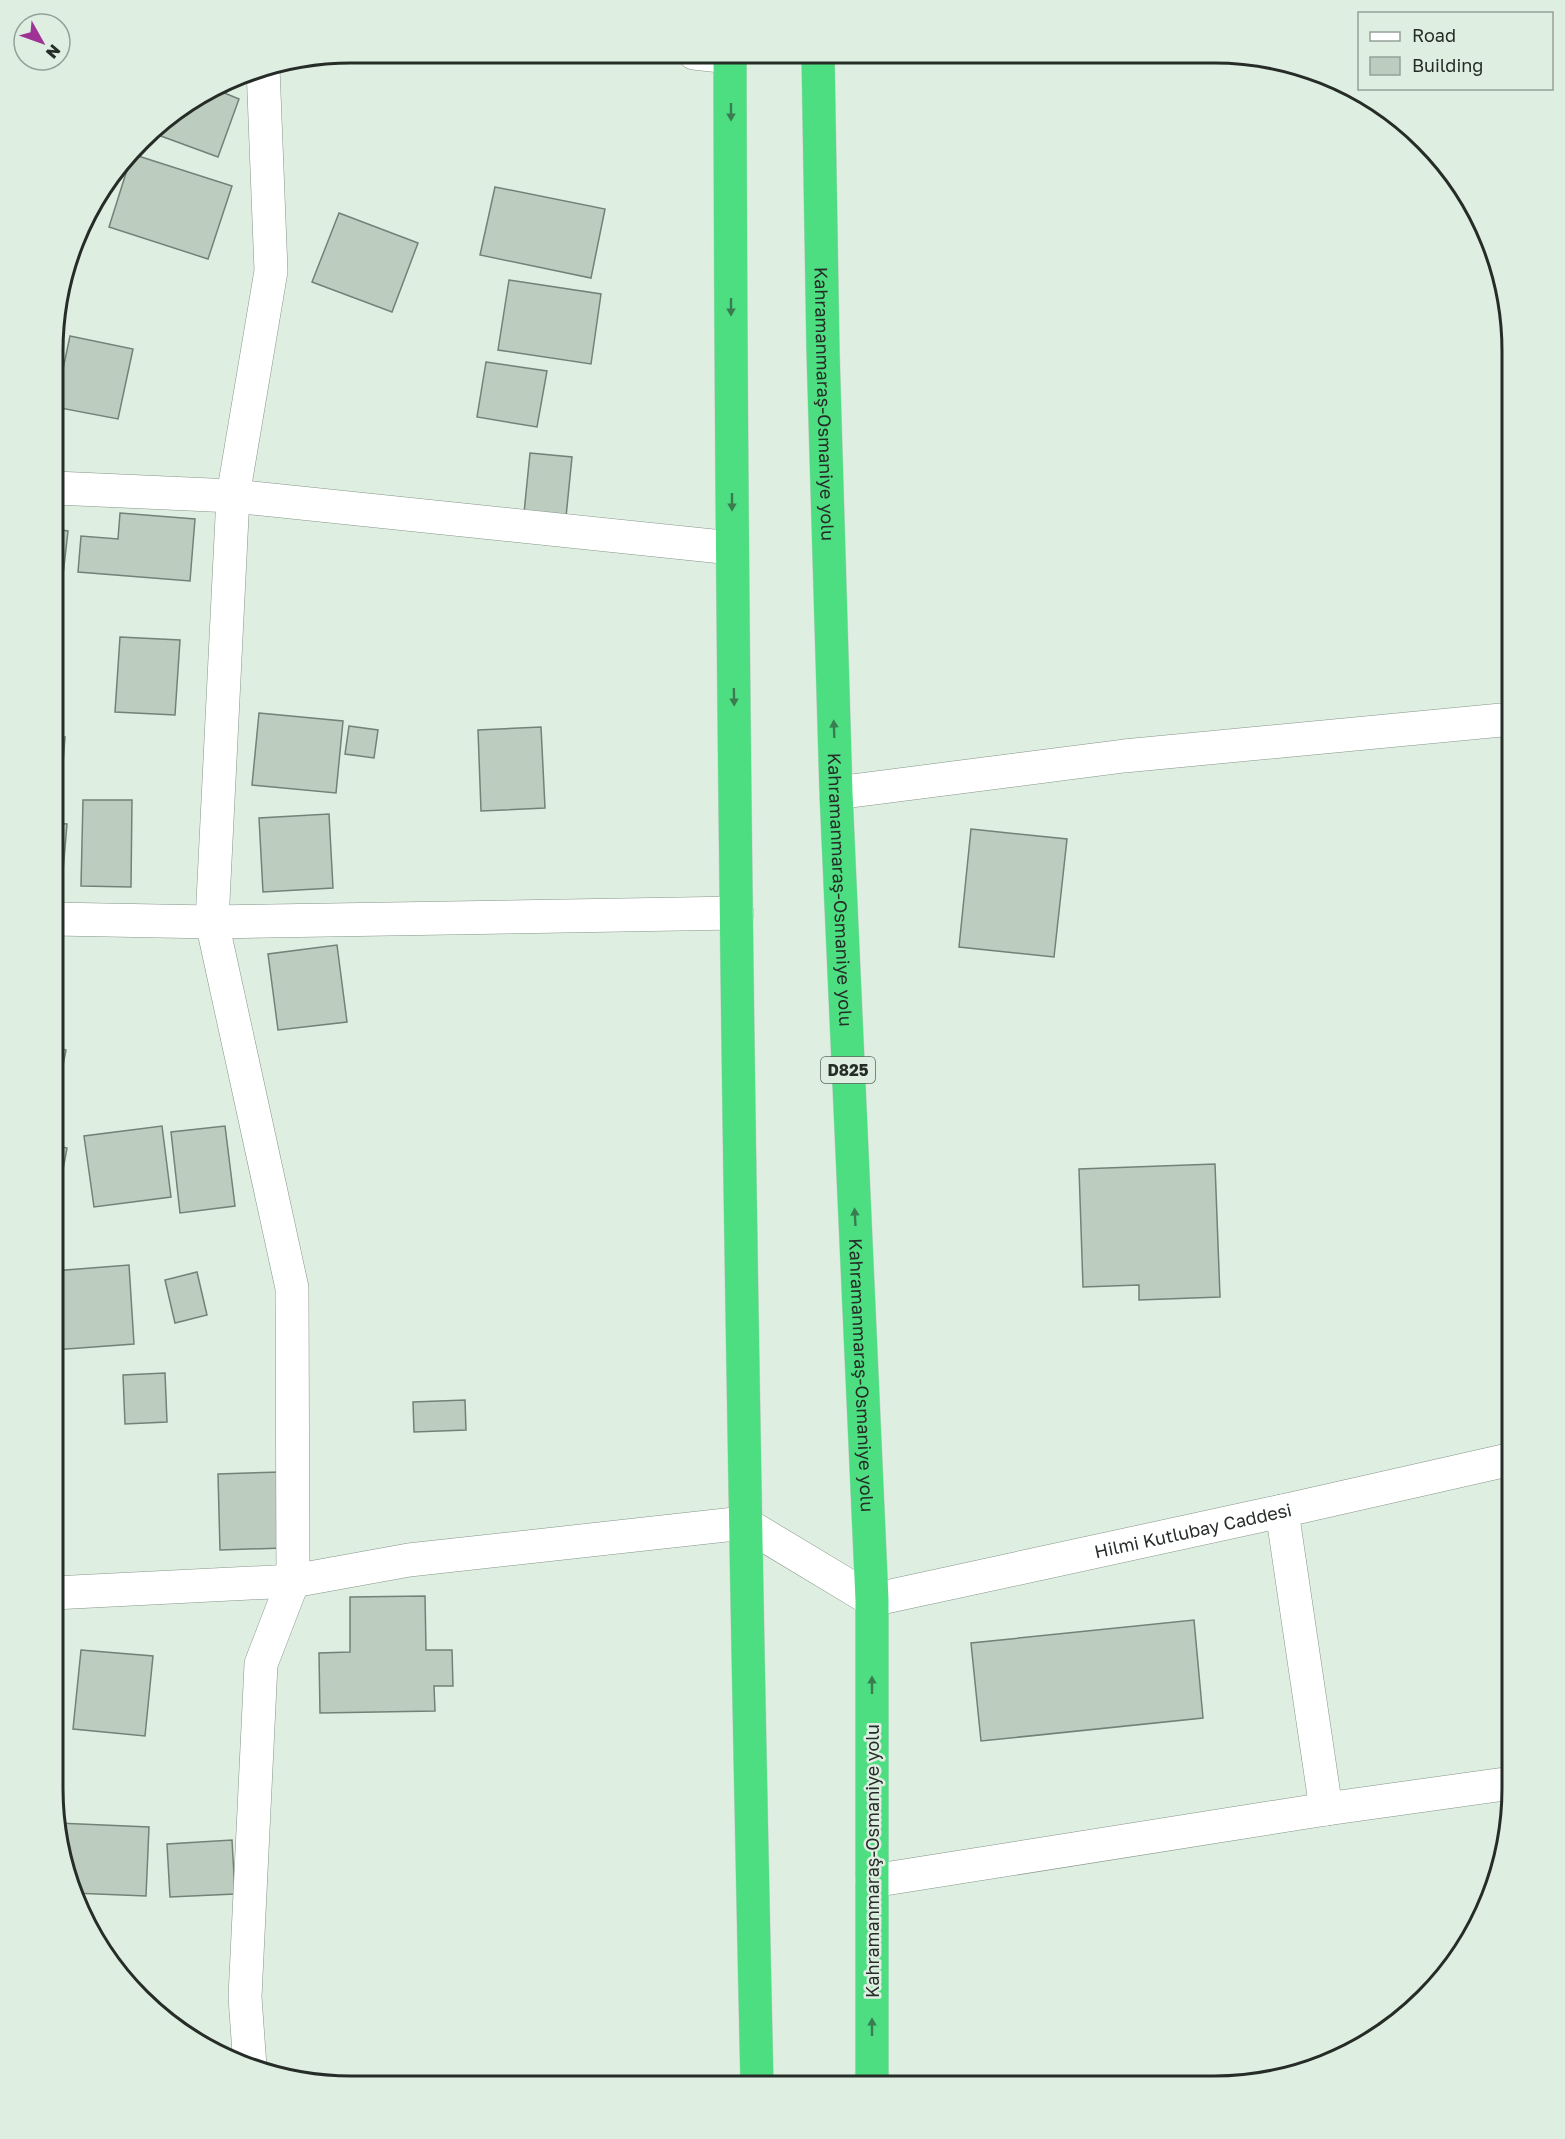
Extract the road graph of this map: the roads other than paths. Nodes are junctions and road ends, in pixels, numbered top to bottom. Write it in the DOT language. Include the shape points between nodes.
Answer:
graph roads {
  1 [pos="730,63"];
  2 [pos="818,63"];
  3 [pos="263,77"];
  4 [pos="63,488"];
  5 [pos="233,496"];
  6 [pos="732,548"];
  7 [pos="1502,720"];
  8 [pos="836,794"];
  9 [pos="737,914"];
  10 [pos="63,919"];
  11 [pos="212,922"];
  12 [pos="1502,1461"];
  13 [pos="1282,1511"];
  14 [pos="744,1523"];
  15 [pos="293,1581"];
  16 [pos="63,1592"];
  17 [pos="872,1600"];
  18 [pos="1502,1784"];
  19 [pos="1326,1809"];
  20 [pos="872,1881"];
  21 [pos="249,2057"];
  22 [pos="757,2076"];
  23 [pos="872,2076"];
  1 -- 6 [label="highway, one-way"];
  8 -- 2 [label="highway, Kahramanmaraş-Osmaniye yolu / D825, one-way"];
  3 -- 5 [label="street" via="271,271"];
  4 -- 5 [label="street"];
  5 -- 6 [label="street"];
  5 -- 11 [label="street"];
  6 -- 9 [label="highway, one-way"];
  7 -- 8 [label="street" via="1124,756"];
  17 -- 8 [label="highway, Kahramanmaraş-Osmaniye yolu / D825, one-way"];
  9 -- 11 [label="street"];
  9 -- 14 [label="highway"];
  10 -- 11 [label="street"];
  11 -- 15 [label="street" via="292,1288"];
  12 -- 13 [label="street, Hilmi Kutlubay Caddesi"];
  13 -- 17 [label="street, Hilmi Kutlubay Caddesi"];
  13 -- 19 [label="street"];
  14 -- 15 [label="street" via="409,1560"];
  14 -- 17 [label="street"];
  14 -- 22 [label="highway"];
  15 -- 16 [label="street"];
  15 -- 21 [label="street" via="261,1664 245,1997"];
  20 -- 17 [label="highway, Kahramanmaraş-Osmaniye yolu / D825, one-way"];
  18 -- 19 [label="street"];
  19 -- 20 [label="street"];
  23 -- 20 [label="highway, Kahramanmaraş-Osmaniye yolu / D825, one-way"];
}
